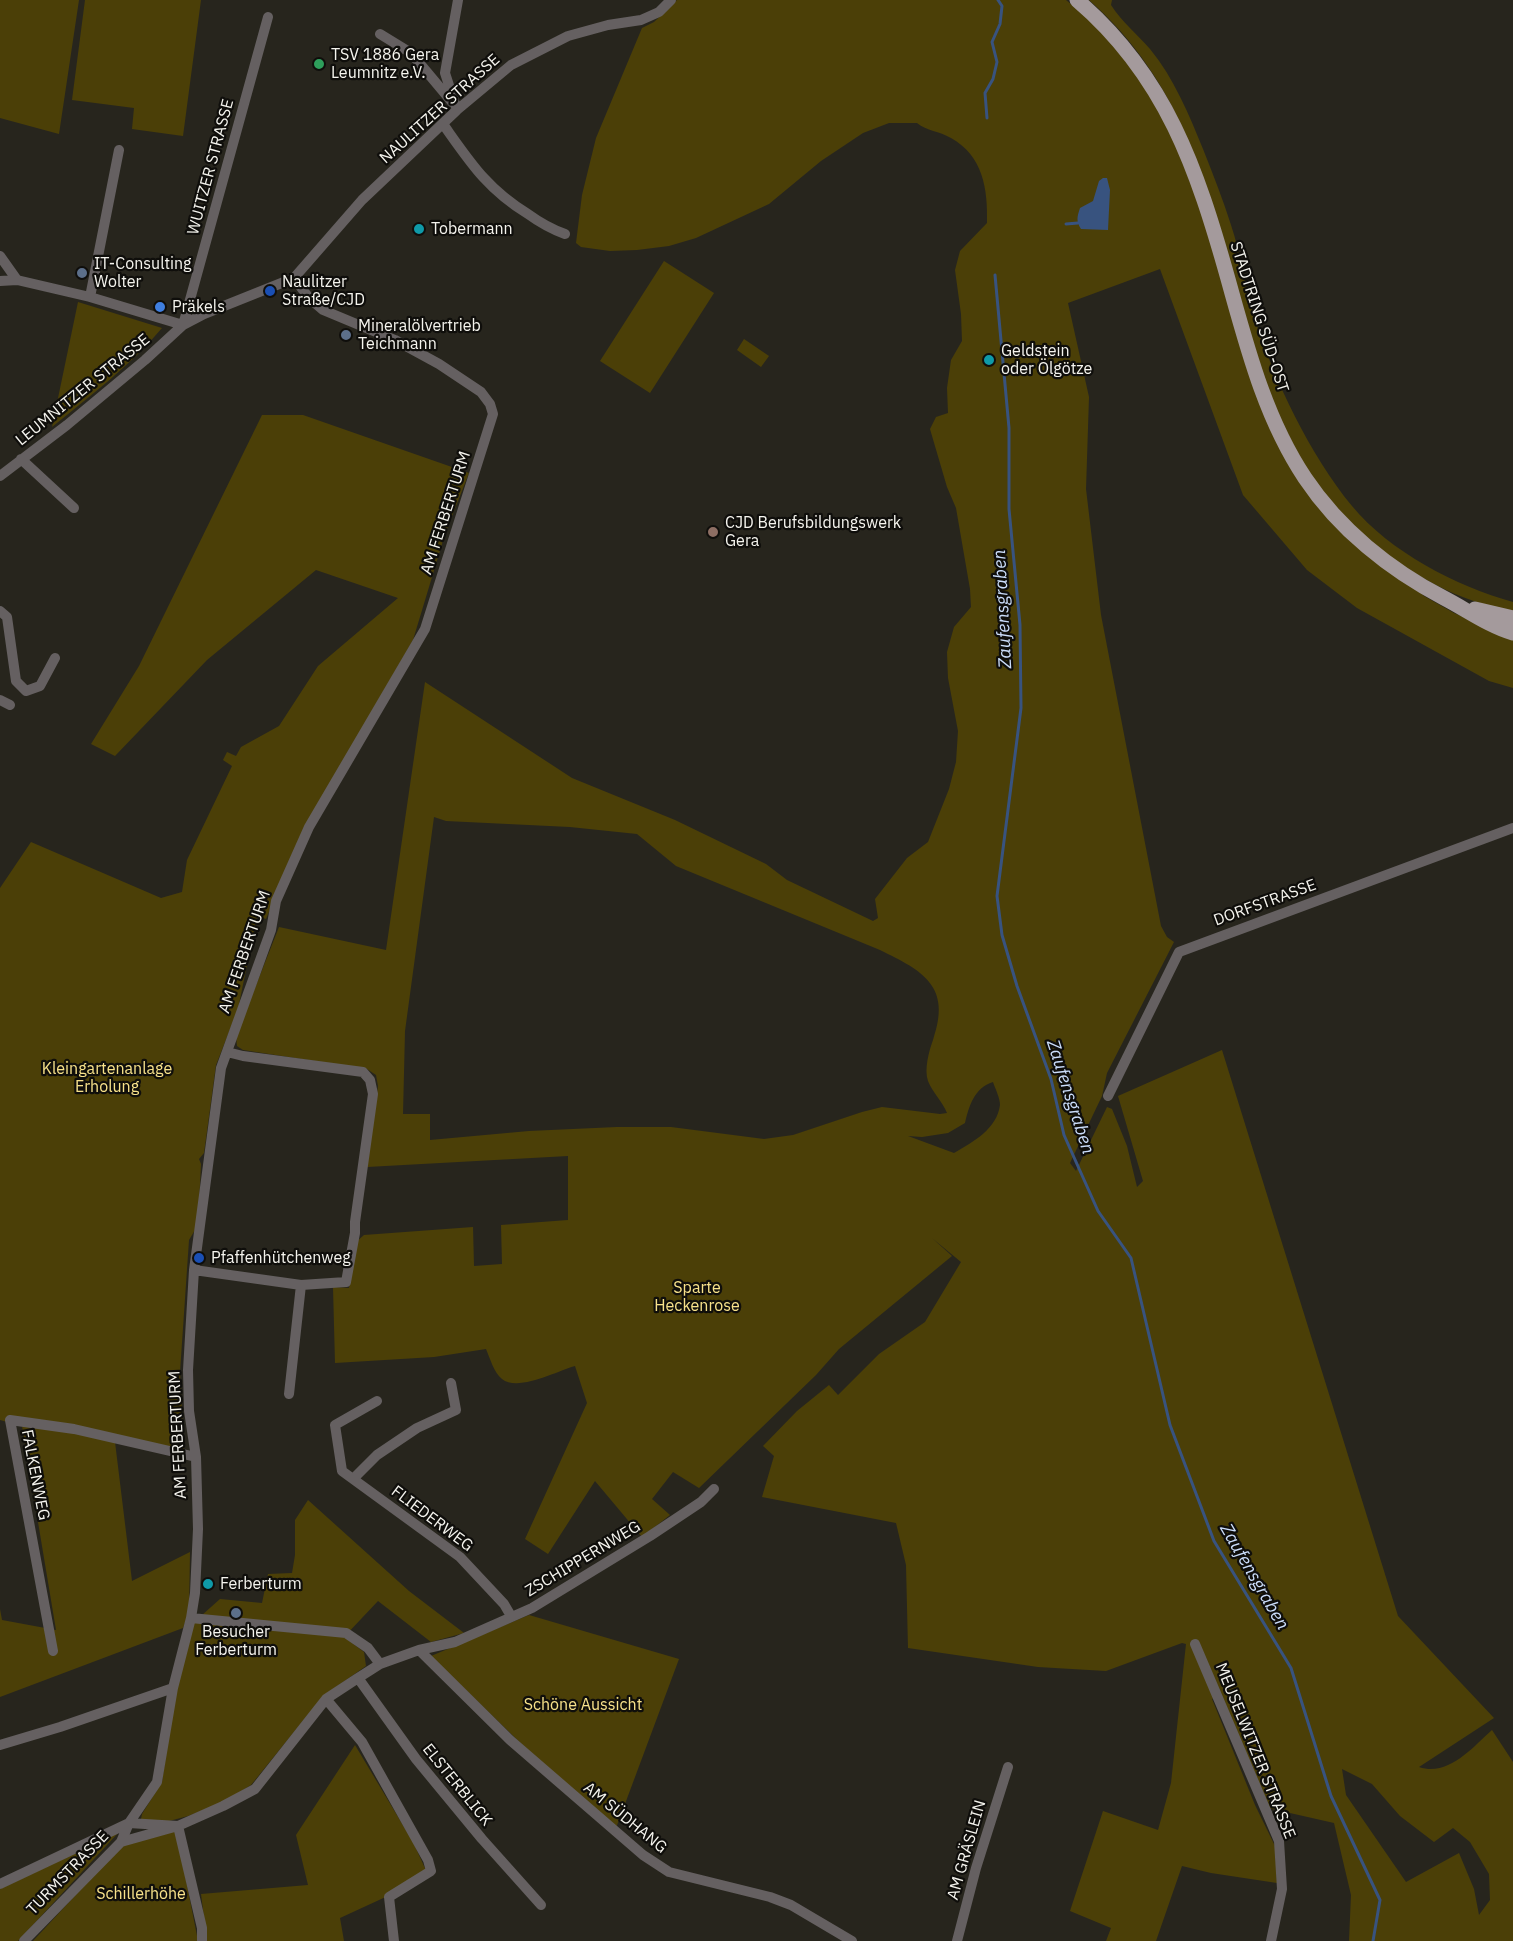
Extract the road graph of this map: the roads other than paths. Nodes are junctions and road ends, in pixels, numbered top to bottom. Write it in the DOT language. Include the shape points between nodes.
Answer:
graph roads {
  1 [pos="458,0"];
  2 [pos="671,0"];
  3 [pos="1077,0"];
  4 [pos="268,17"];
  5 [pos="380,34"];
  6 [pos="457,110"];
  7 [pos="443,123"];
  8 [pos="120,150"];
  9 [pos="565,234"];
  10 [pos="0,256"];
  11 [pos="294,278"];
  12 [pos="17,280"];
  13 [pos="0,281"];
  14 [pos="90,297"];
  15 [pos="183,325"];
  16 [pos="21,459"];
  17 [pos="0,476"];
  18 [pos="74,508"];
  19 [pos="1458,605"];
  20 [pos="0,611"];
  21 [pos="1513,618"];
  22 [pos="1513,633"];
  23 [pos="55,658"];
  24 [pos="1513,828"];
  25 [pos="227,1052"];
  26 [pos="1108,1096"];
  27 [pos="194,1270"];
  28 [pos="301,1284"];
  29 [pos="451,1383"];
  30 [pos="289,1394"];
  31 [pos="377,1401"];
  32 [pos="196,1457"];
  33 [pos="353,1479"];
  34 [pos="714,1489"];
  35 [pos="511,1616"];
  36 [pos="191,1618"];
  37 [pos="1195,1644"];
  38 [pos="419,1650"];
  39 [pos="53,1651"];
  40 [pos="380,1664"];
  41 [pos="358,1678"];
  42 [pos="173,1688"];
  43 [pos="327,1699"];
  44 [pos="0,1745"];
  45 [pos="1008,1767"];
  46 [pos="129,1823"];
  47 [pos="178,1826"];
  48 [pos="121,1842"];
  49 [pos="0,1884"];
  50 [pos="541,1905"];
  51 [pos="24,1941"];
  52 [pos="202,1941"];
  53 [pos="394,1941"];
  54 [pos="852,1941"];
  55 [pos="957,1941"];
  56 [pos="1271,1941"];
  1 -- 6 [label="street" via="444,73"];
  2 -- 6 [label="street, NAULITZER STRASSE" via="659,12 641,20 568,36 511,64"];
  3 -- 19 [label="main road, STADTRING SÜD-OST" via="1121,43 1146,75 1189,156 1260,387 1305,478 1349,531 1375,554"];
  4 -- 15 [label="street, WUITZER STRASSE"];
  5 -- 6 [label="street" via="411,53"];
  6 -- 7 [label="street, NAULITZER STRASSE"];
  7 -- 9 [label="street" via="491,188 519,209"];
  7 -- 11 [label="street, NAULITZER STRASSE" via="362,200"];
  8 -- 14 [label="street"];
  10 -- 12 [label="street"];
  11 -- 15 [label="street, NAULITZER STRASSE"];
  11 -- 25 [label="street, AM FERBERTURM" via="323,310 395,340 439,364 481,393 492,414 425,629 309,827 276,902 271,930"];
  12 -- 13 [label="street"];
  12 -- 14 [label="street"];
  14 -- 15 [label="street"];
  15 -- 16 [label="street, LEUMNITZER STRASSE" via="67,425"];
  16 -- 17 [label="street, LEUMNITZER STRASSE"];
  16 -- 18 [label="street"];
  19 -- 21 [label="main road, STADTRING SÜD-OST"];
  19 -- 22 [label="main road, STADTRING SÜD-OST"];
  20 -- 23 [label="street" via="8,617 16,681 21,688 26,691 40,686"];
  24 -- 26 [label="street, DORFSTRASSE" via="1179,952"];
  25 -- 27 [label="street, AM FERBERTURM" via="217,1092"];
  25 -- 28 [label="street" via="363,1072 370,1080 373,1094 346,1282"];
  27 -- 28 [label="street"];
  27 -- 32 [label="street, AM FERBERTURM" via="188,1370"];
  28 -- 30 [label="street"];
  29 -- 33 [label="street" via="456,1410 417,1428 377,1455"];
  31 -- 33 [label="street, FLIEDERWEG" via="335,1425 342,1471"];
  32 -- 36 [label="street, AM FERBERTURM" via="198,1529"];
  32 -- 39 [label="street, FALKENWEG" via="74,1429 10,1420"];
  33 -- 35 [label="street, FLIEDERWEG" via="460,1557"];
  34 -- 35 [label="street, ZSCHIPPERNWEG" via="650,1536 532,1608"];
  35 -- 38 [label="street, ZSCHIPPERNWEG" via="455,1642"];
  36 -- 40 [label="street" via="346,1633 368,1648"];
  36 -- 42 [label="street, AM FERBERTURM"];
  37 -- 56 [label="street, MEUSELWITZER STRASSE" via="1279,1841 1282,1889"];
  38 -- 40 [label="street, ZSCHIPPERNWEG"];
  38 -- 54 [label="street, AM SÜDHANG" via="510,1740 643,1855 669,1872 791,1905"];
  40 -- 41 [label="street, ZSCHIPPERNWEG"];
  41 -- 43 [label="street, ZSCHIPPERNWEG"];
  41 -- 50 [label="street, ELSTERBLICK" via="416,1759"];
  42 -- 44 [label="street"];
  42 -- 46 [label="street, AM FERBERTURM" via="157,1782"];
  43 -- 47 [label="street, ZSCHIPPERNWEG" via="255,1789"];
  43 -- 53 [label="street" via="362,1742 428,1860 431,1871 389,1897"];
  45 -- 55 [label="street, AM GRÄSLEIN"];
  46 -- 47 [label="street, ZSCHIPPERNWEG"];
  46 -- 48 [label="street, TURMSTRASSE"];
  46 -- 49 [label="street"];
  47 -- 48 [label="street"];
  47 -- 52 [label="street"];
  48 -- 51 [label="street, TURMSTRASSE"];
}
